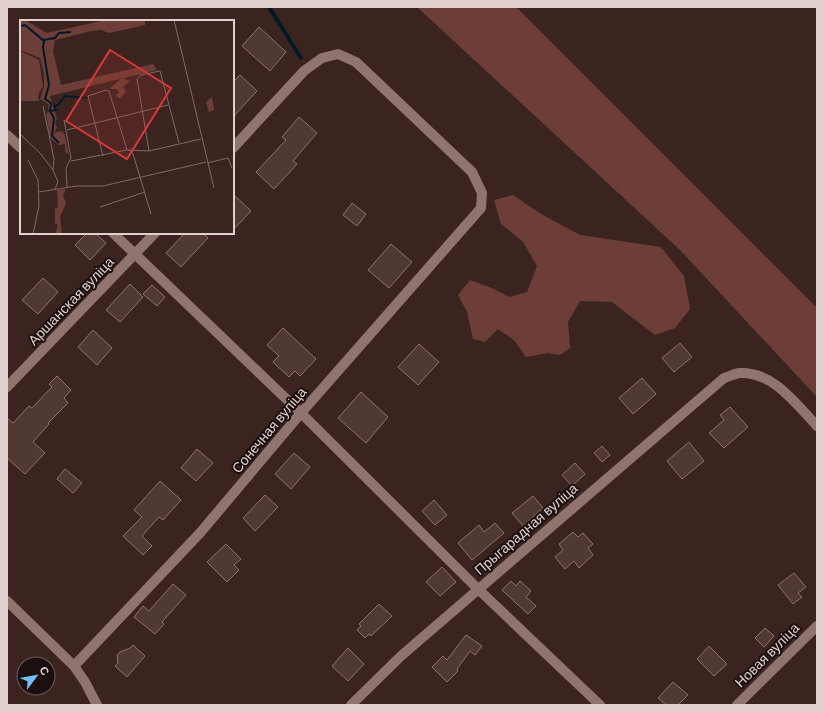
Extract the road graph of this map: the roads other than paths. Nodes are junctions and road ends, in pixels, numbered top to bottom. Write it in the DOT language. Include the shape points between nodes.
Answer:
graph roads {
  1 [pos="7,135"];
  2 [pos="20,147"];
  3 [pos="234,147"];
  4 [pos="114,234"];
  5 [pos="154,234"];
  6 [pos="136,254"];
  7 [pos="7,387"];
  8 [pos="301,413"];
  9 [pos="817,426"];
  10 [pos="478,589"];
  11 [pos="7,600"];
  12 [pos="817,626"];
  13 [pos="74,666"];
  14 [pos="85,682"];
  15 [pos="88,705"];
  16 [pos="97,705"];
  17 [pos="351,705"];
  18 [pos="600,705"];
  19 [pos="737,705"];
  1 -- 2 [label="street"];
  3 -- 8 [label="street, Сонечная вуліца" via="304,71 322,58 338,54 356,62 472,172 482,193 481,208"];
  4 -- 6 [label="street"];
  5 -- 6 [label="street, Аршанская вуліца"];
  6 -- 7 [label="street, Аршанская вуліца"];
  6 -- 8 [label="street"];
  8 -- 10 [label="street"];
  8 -- 13 [label="street, Сонечная вуліца" via="200,533"];
  9 -- 10 [label="street, Прыгарадная вуліца" via="769,380 754,374 738,373 724,378"];
  10 -- 17 [label="street, Прыгарадная вуліца" via="401,656"];
  10 -- 18 [label="street"];
  11 -- 13 [label="street"];
  12 -- 19 [label="street, Новая вуліца"];
  13 -- 14 [label="street"];
  14 -- 15 [label="street"];
  14 -- 16 [label="street"];
}
